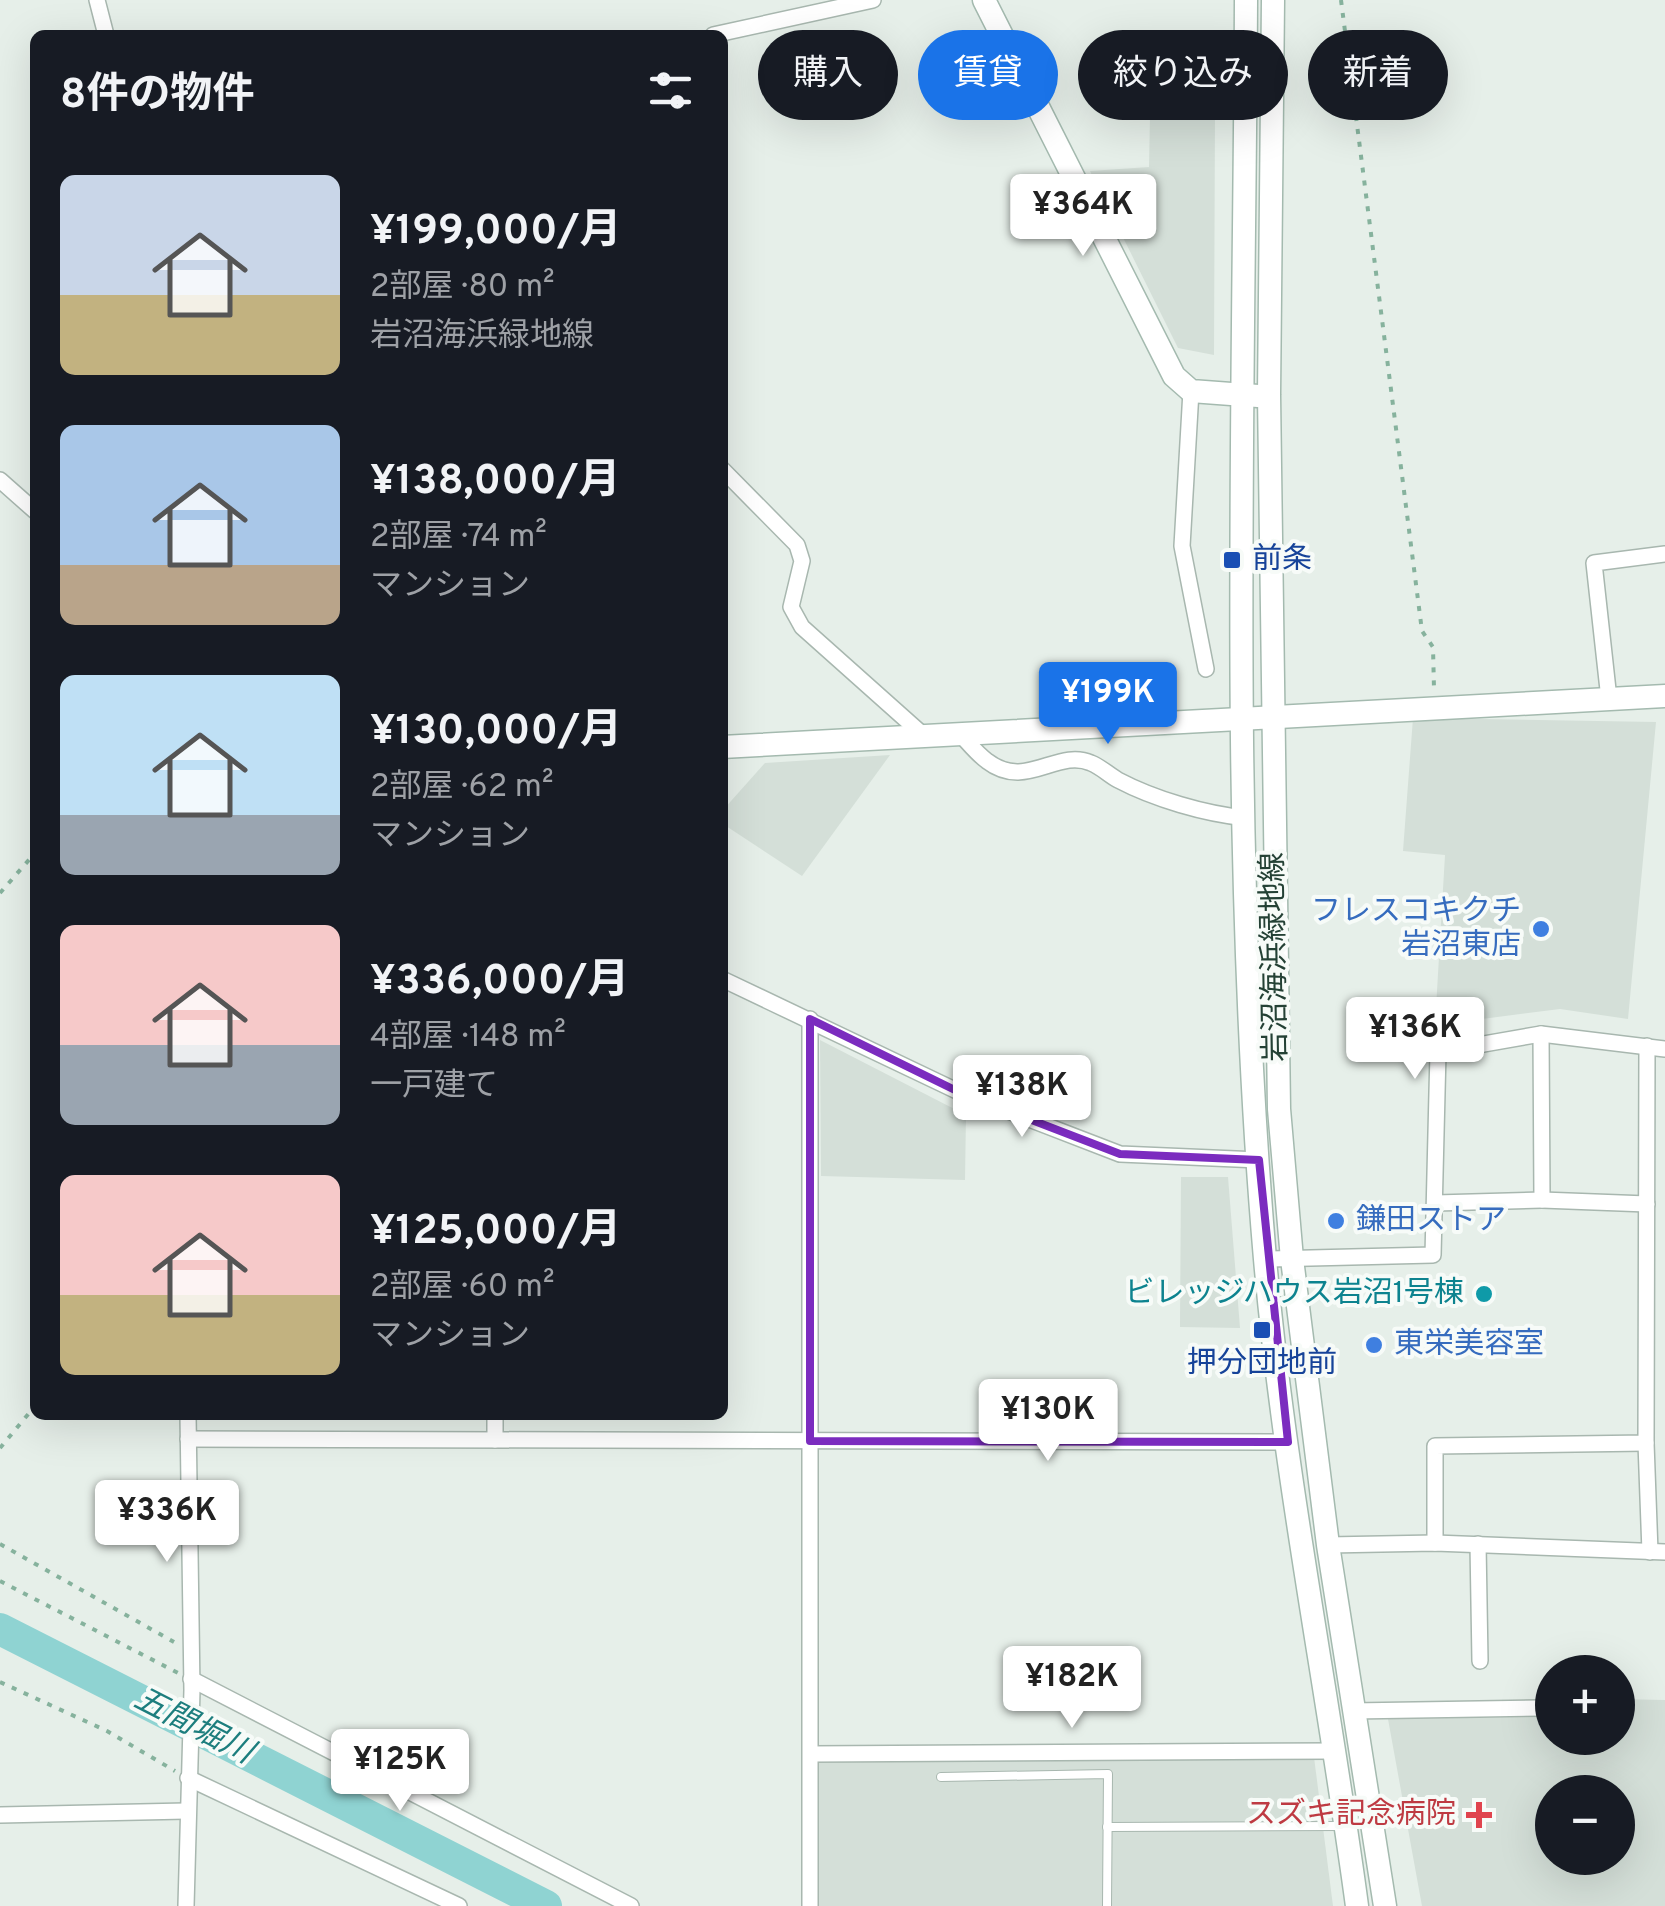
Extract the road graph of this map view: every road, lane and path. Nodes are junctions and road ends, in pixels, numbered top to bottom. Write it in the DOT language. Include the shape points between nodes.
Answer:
graph roads {
  1 [pos="97,0"];
  2 [pos="873,0"];
  3 [pos="984,0"];
  4 [pos="1246,0"];
  5 [pos="1273,0"];
  6 [pos="1341,0"];
  7 [pos="105,30"];
  8 [pos="728,32"];
  9 [pos="1191,391"];
  10 [pos="1269,395"];
  11 [pos="1244,396"];
  12 [pos="728,475"];
  13 [pos="0,480"];
  14 [pos="30,507"];
  15 [pos="1665,554"];
  16 [pos="1206,669"];
  17 [pos="1665,696"];
  18 [pos="1609,698"];
  19 [pos="1434,708"];
  20 [pos="1274,716"];
  21 [pos="1244,718"];
  22 [pos="959,733"];
  23 [pos="922,734"];
  24 [pos="728,746"];
  25 [pos="1246,818"];
  26 [pos="30,858"];
  27 [pos="0,894"];
  28 [pos="728,981"];
  29 [pos="810,1019"];
  30 [pos="1541,1034"];
  31 [pos="1647,1046"];
  32 [pos="1665,1049"];
  33 [pos="1258,1160"];
  34 [pos="1542,1200"];
  35 [pos="1436,1203"];
  36 [pos="1647,1204"];
  37 [pos="1265,1259"];
  38 [pos="1292,1259"];
  39 [pos="30,1412"];
  40 [pos="188,1420"];
  41 [pos="496,1420"];
  42 [pos="188,1439"];
  43 [pos="495,1440"];
  44 [pos="810,1441"];
  45 [pos="1288,1442"];
  46 [pos="1646,1443"];
  47 [pos="0,1448"];
  48 [pos="1434,1543"];
  49 [pos="0,1544"];
  50 [pos="1328,1544"];
  51 [pos="1478,1544"];
  52 [pos="1658,1552"];
  53 [pos="0,1581"];
  54 [pos="191,1653"];
  55 [pos="1480,1661"];
  56 [pos="0,1682"];
  57 [pos="192,1685"];
  58 [pos="1535,1708"];
  59 [pos="1352,1711"];
  60 [pos="1335,1751"];
  61 [pos="812,1754"];
  62 [pos="188,1775"];
  63 [pos="941,1777"];
  64 [pos="186,1810"];
  65 [pos="0,1815"];
  66 [pos="1346,1826"];
  67 [pos="1108,1827"];
  68 [pos="186,1906"];
  69 [pos="459,1906"];
  70 [pos="631,1906"];
  71 [pos="810,1906"];
  72 [pos="1106,1906"];
  73 [pos="1357,1906"];
  74 [pos="1385,1906"];
  1 -- 7 [label="street"];
  2 -- 8 [label="street"];
  3 -- 9 [label="main road" via="1156,344"];
  4 -- 11 [label="main road, 岩沼海浜緑地線"];
  5 -- 10 [label="main road, 岩沼海浜緑地線"];
  6 -- 19 [label="path" via="1422,632 1433,647"];
  9 -- 11 [label="main road"];
  9 -- 16 [label="street" via="1182,546"];
  10 -- 11 [label="main road"];
  10 -- 20 [label="main road, 岩沼海浜緑地線"];
  11 -- 21 [label="main road, 岩沼海浜緑地線"];
  12 -- 23 [label="street" via="797,545 802,561 791,607 802,627"];
  13 -- 14 [label="street"];
  15 -- 18 [label="street" via="1594,563"];
  17 -- 18 [label="main road"];
  18 -- 19 [label="main road"];
  19 -- 20 [label="main road"];
  20 -- 21 [label="main road"];
  20 -- 38 [label="main road, 岩沼海浜緑地線" via="1274,967"];
  21 -- 22 [label="main road"];
  21 -- 25 [label="main road, 岩沼海浜緑地線"];
  22 -- 23 [label="main road"];
  22 -- 25 [label="street" via="988,762 1008,770 1027,774 1073,760 1090,762 1120,781"];
  23 -- 24 [label="main road"];
  25 -- 33 [label="main road, 岩沼海浜緑地線"];
  26 -- 27 [label="path"];
  28 -- 29 [label="street"];
  29 -- 33 [label="street" via="959,1092 1120,1154"];
  29 -- 44 [label="street"];
  30 -- 31 [label="street"];
  30 -- 34 [label="street"];
  30 -- 35 [label="street" via="1438,1052"];
  31 -- 32 [label="street"];
  31 -- 36 [label="street"];
  33 -- 37 [label="main road, 岩沼海浜緑地線"];
  34 -- 35 [label="street"];
  34 -- 36 [label="street"];
  35 -- 38 [label="street" via="1433,1256"];
  36 -- 46 [label="street"];
  37 -- 38 [label="street"];
  37 -- 45 [label="main road, 岩沼海浜緑地線"];
  38 -- 50 [label="main road, 岩沼海浜緑地線"];
  39 -- 47 [label="path"];
  40 -- 42 [label="street"];
  41 -- 43 [label="street"];
  42 -- 43 [label="street"];
  42 -- 54 [label="street"];
  43 -- 44 [label="street"];
  44 -- 45 [label="street"];
  44 -- 61 [label="street"];
  45 -- 60 [label="main road, 岩沼海浜緑地線"];
  46 -- 48 [label="street" via="1435,1446"];
  46 -- 52 [label="street"];
  48 -- 50 [label="street"];
  48 -- 51 [label="street"];
  49 -- 54 [label="path"];
  50 -- 59 [label="main road, 岩沼海浜緑地線"];
  51 -- 52 [label="street"];
  51 -- 55 [label="street"];
  53 -- 57 [label="path"];
  54 -- 57 [label="street"];
  56 -- 62 [label="path"];
  57 -- 62 [label="street"];
  57 -- 70 [label="street"];
  58 -- 59 [label="street"];
  59 -- 74 [label="main road, 岩沼海浜緑地線"];
  60 -- 61 [label="street"];
  60 -- 66 [label="main road, 岩沼海浜緑地線"];
  61 -- 71 [label="street"];
  62 -- 64 [label="street"];
  62 -- 69 [label="street"];
  63 -- 67 [label="lane" via="1108,1774"];
  64 -- 65 [label="street"];
  64 -- 68 [label="street"];
  66 -- 67 [label="lane"];
  66 -- 73 [label="main road, 岩沼海浜緑地線"];
  67 -- 72 [label="lane"];
}
